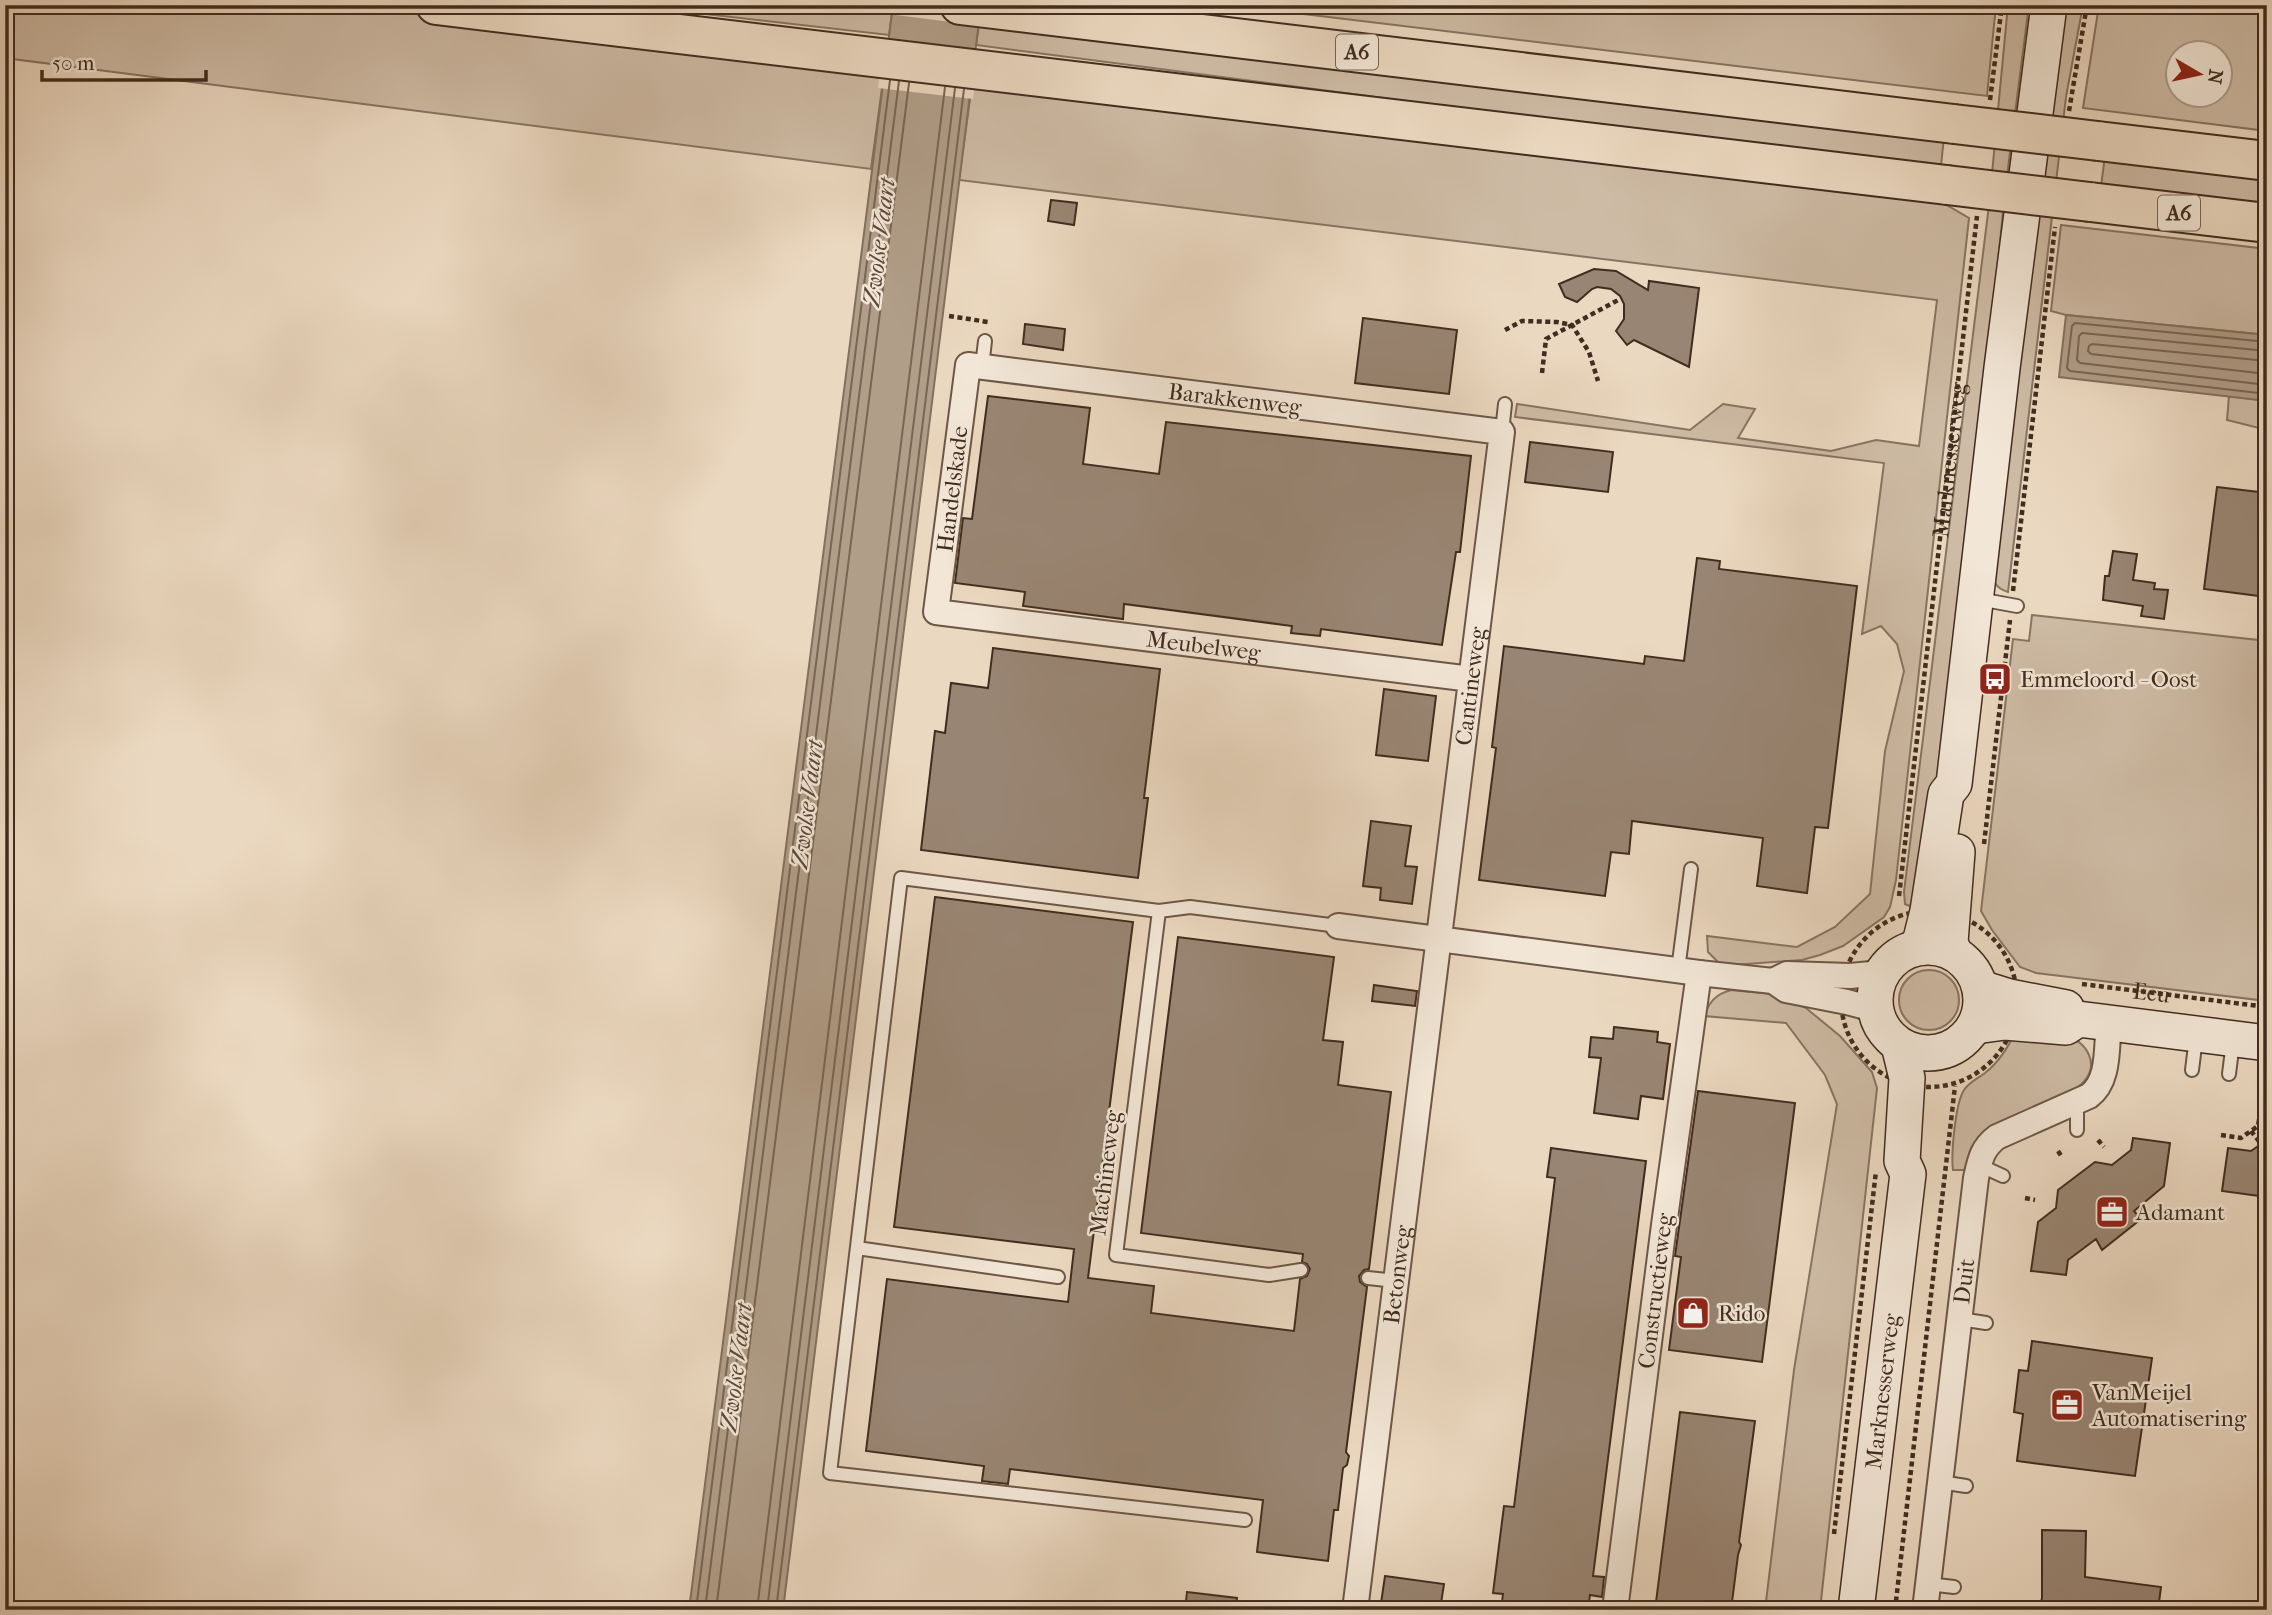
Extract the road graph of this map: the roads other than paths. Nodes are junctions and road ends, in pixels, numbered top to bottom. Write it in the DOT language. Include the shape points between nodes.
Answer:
graph roads {
  1 [pos="436,5"];
  2 [pos="960,5"];
  3 [pos="2049,6"];
  4 [pos="2267,161"];
  5 [pos="2267,223"];
  6 [pos="985,341"];
  7 [pos="975,366"];
  8 [pos="1505,404"];
  9 [pos="1502,432"];
  10 [pos="1975,599"];
  11 [pos="2014,606"];
  12 [pos="936,612"];
  13 [pos="1471,679"];
  14 [pos="1954,784"];
  15 [pos="1691,869"];
  16 [pos="1159,911"];
  17 [pos="1338,926"];
  18 [pos="1437,940"];
  19 [pos="1916,948"];
  20 [pos="1954,953"];
  21 [pos="1689,972"];
  22 [pos="1882,973"];
  23 [pos="1773,981"];
  24 [pos="1980,988"];
  25 [pos="1877,1014"];
  26 [pos="2093,1021"];
  27 [pos="2244,1023"];
  28 [pos="1975,1026"];
  29 [pos="2197,1034"];
  30 [pos="1899,1045"];
  31 [pos="1944,1051"];
  32 [pos="2192,1070"];
  33 [pos="2229,1074"];
  34 [pos="2073,1103"];
  35 [pos="2077,1130"];
  36 [pos="1979,1165"];
  37 [pos="1892,1169"];
  38 [pos="2003,1176"];
  39 [pos="857,1248"];
  40 [pos="1301,1270"];
  41 [pos="1058,1277"];
  42 [pos="1368,1278"];
  43 [pos="1396,1281"];
  44 [pos="1960,1319"];
  45 [pos="1986,1323"];
  46 [pos="1940,1482"];
  47 [pos="1966,1486"];
  48 [pos="1245,1520"];
  49 [pos="1928,1584"];
  50 [pos="1954,1587"];
  51 [pos="1355,1610"];
  52 [pos="1615,1610"];
  53 [pos="1856,1610"];
  54 [pos="1925,1610"];
  1 -- 5 [label="highway, A6, bridge"];
  2 -- 4 [label="highway, A6, bridge"];
  3 -- 10 [label="main road, Marknesserweg"];
  6 -- 7 [label="lane"];
  7 -- 9 [label="street, Barakkenweg"];
  7 -- 12 [label="street, Handelskade"];
  8 -- 9 [label="lane"];
  9 -- 13 [label="street, Cantineweg"];
  10 -- 11 [label="lane"];
  10 -- 14 [label="main road, Marknesserweg"];
  12 -- 13 [label="street, Meubelweg"];
  13 -- 18 [label="street, Cantineweg"];
  14 -- 19 [label="main road, Marknesserweg" via="1946,794 1928,911"];
  14 -- 20 [label="main road, Marknesserweg" via="1961,796"];
  15 -- 21 [label="lane"];
  16 -- 17 [label="lane" via="1190,906"];
  16 -- 39 [label="lane" via="901,878"];
  16 -- 40 [label="lane, Machineweg" via="1116,1255 1269,1275"];
  17 -- 18 [label="street"];
  18 -- 21 [label="street"];
  18 -- 43 [label="street, Betonweg"];
  19 -- 20 [label="main road" via="1936,947"];
  19 -- 22 [label="main road" via="1896,957"];
  20 -- 24 [label="main road" via="1971,968"];
  21 -- 23 [label="street"];
  21 -- 52 [label="street, Constructieweg" via="1664,1225"];
  22 -- 23 [label="street" via="1787,974"];
  22 -- 25 [label="main road" via="1876,993"];
  23 -- 25 [label="street" via="1786,990 1866,1007"];
  24 -- 26 [label="main road, Ecu" via="2070,1009"];
  24 -- 28 [label="main road"];
  25 -- 30 [label="main road"];
  26 -- 28 [label="main road, Ecu" via="2066,1027 2005,1022"];
  26 -- 29 [label="main road, Ecu"];
  26 -- 34 [label="street, Duit" via="2105,1071 2093,1094"];
  27 -- 29 [label="main road, Ecu"];
  27 -- 33 [label="lane"];
  28 -- 31 [label="main road" via="1962,1041"];
  29 -- 32 [label="lane"];
  30 -- 31 [label="main road" via="1921,1053"];
  30 -- 37 [label="main road, Marknesserweg" via="1908,1078 1902,1161"];
  31 -- 37 [label="main road, Marknesserweg" via="1931,1082 1918,1163"];
  34 -- 35 [label="lane"];
  34 -- 36 [label="street, Duit" via="1997,1137 1984,1149"];
  36 -- 38 [label="lane"];
  36 -- 44 [label="street, Duit"];
  37 -- 53 [label="main road, Marknesserweg"];
  39 -- 41 [label="lane"];
  39 -- 48 [label="lane" via="830,1473"];
  42 -- 43 [label="lane"];
  43 -- 51 [label="street, Betonweg"];
  44 -- 45 [label="lane"];
  44 -- 46 [label="street, Duit"];
  46 -- 47 [label="lane"];
  46 -- 49 [label="street, Duit"];
  49 -- 50 [label="lane"];
  49 -- 54 [label="street, Duit"];
}
